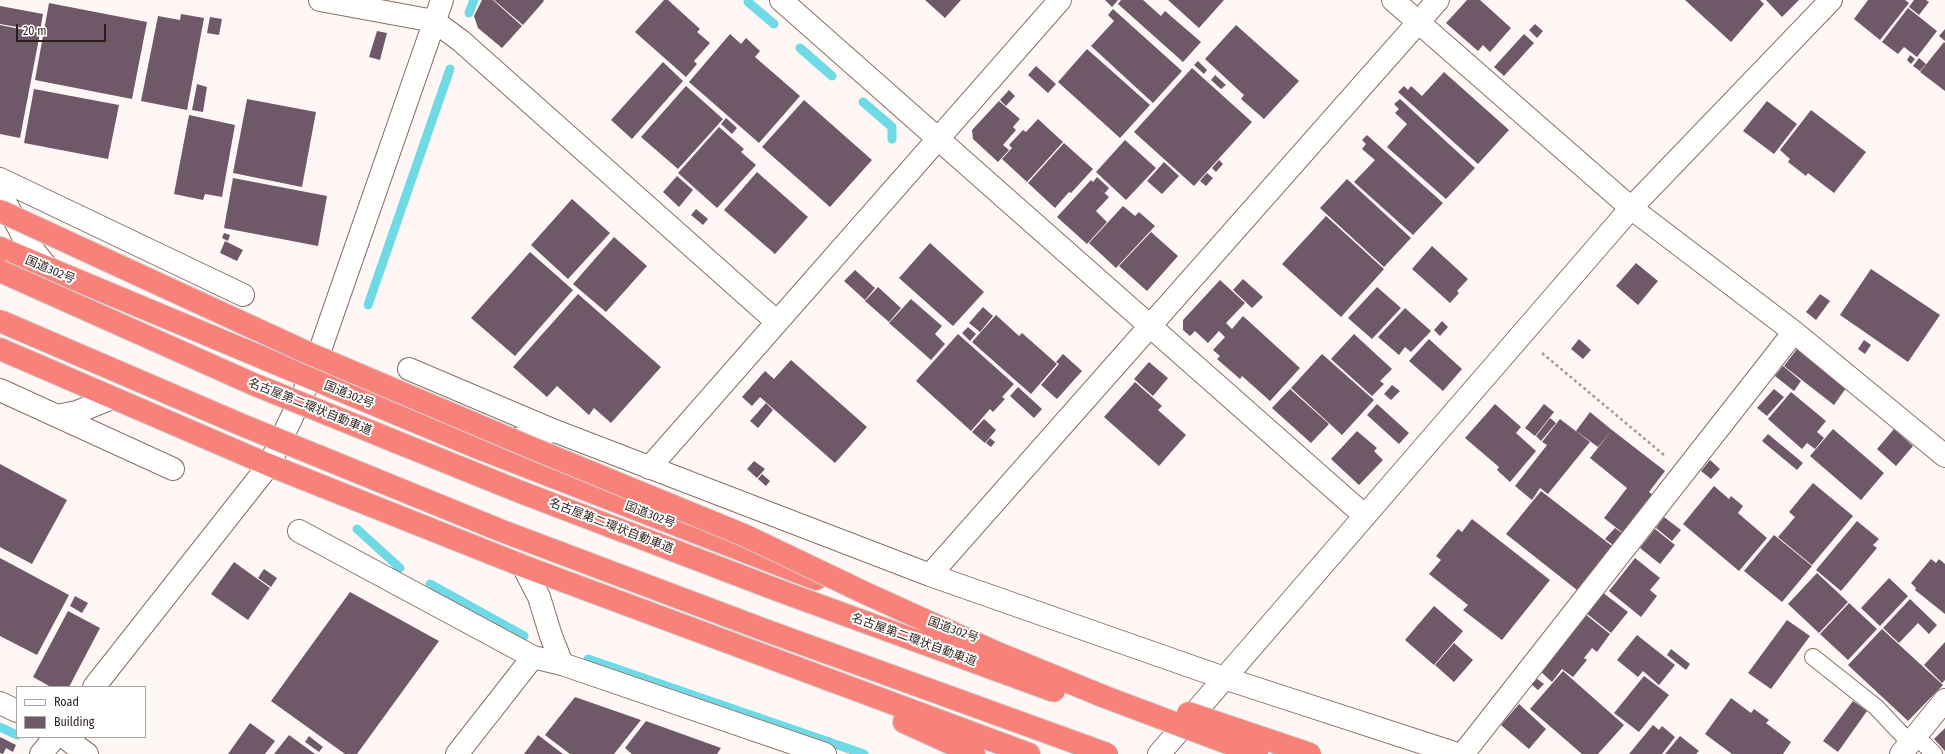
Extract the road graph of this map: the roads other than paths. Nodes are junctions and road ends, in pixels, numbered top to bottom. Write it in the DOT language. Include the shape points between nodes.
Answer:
graph roads {
  1 [pos="320,0"];
  2 [pos="442,0"];
  3 [pos="781,0"];
  4 [pos="1060,0"];
  5 [pos="1393,0"];
  6 [pos="1438,0"];
  7 [pos="1831,0"];
  8 [pos="434,21"];
  9 [pos="1418,22"];
  10 [pos="938,139"];
  11 [pos="0,179"];
  12 [pos="0,192"];
  13 [pos="1631,208"];
  14 [pos="0,211"];
  15 [pos="0,248"];
  16 [pos="0,270"];
  17 [pos="49,270"];
  18 [pos="243,295"];
  19 [pos="777,322"];
  20 [pos="5,323"];
  21 [pos="1150,326"];
  22 [pos="1794,332"];
  23 [pos="0,349"];
  24 [pos="409,369"];
  25 [pos="310,379"];
  26 [pos="0,390"];
  27 [pos="112,398"];
  28 [pos="57,416"];
  29 [pos="554,431"];
  30 [pos="476,447"];
  31 [pos="1945,456"];
  32 [pos="269,465"];
  33 [pos="649,468"];
  34 [pos="173,469"];
  35 [pos="1365,516"];
  36 [pos="299,531"];
  37 [pos="523,566"];
  38 [pos="930,575"];
  39 [pos="746,650"];
  40 [pos="1813,657"];
  41 [pos="533,658"];
  42 [pos="562,664"];
  43 [pos="1224,678"];
  44 [pos="95,686"];
  45 [pos="1945,700"];
  46 [pos="0,703"];
  47 [pos="16,711"];
  48 [pos="53,738"];
  49 [pos="65,738"];
  50 [pos="1909,744"];
  51 [pos="784,748"];
  52 [pos="41,754"];
  53 [pos="87,754"];
  54 [pos="457,754"];
  55 [pos="825,754"];
  56 [pos="974,754"];
  57 [pos="1029,754"];
  58 [pos="1107,754"];
  59 [pos="1159,754"];
  60 [pos="1233,754"];
  61 [pos="1257,754"];
  62 [pos="1310,754"];
  63 [pos="1457,754"];
  64 [pos="1463,754"];
  65 [pos="1934,754"];
  1 -- 8 [label="street"];
  2 -- 8 [label="street"];
  3 -- 10 [label="street"];
  4 -- 10 [label="street"];
  5 -- 9 [label="street"];
  6 -- 9 [label="street"];
  7 -- 13 [label="street"];
  8 -- 19 [label="street" via="461,41"];
  8 -- 25 [label="street"];
  9 -- 13 [label="street"];
  9 -- 21 [label="street"];
  10 -- 19 [label="street"];
  10 -- 21 [label="street"];
  11 -- 18 [label="street"];
  12 -- 17 [label="street" via="24,238"];
  13 -- 22 [label="street"];
  13 -- 35 [label="street"];
  14 -- 61 [label="highway, bridge" via="308,353 746,536 995,652 1105,697"];
  15 -- 17 [label="highway, 国道302号"];
  16 -- 60 [label="highway, 名古屋第二環状自動車道, bridge" via="253,384 518,491 780,591"];
  17 -- 25 [label="highway, 国道302号"];
  19 -- 33 [label="street"];
  20 -- 58 [label="highway, bridge" via="242,425 502,530 777,635"];
  21 -- 35 [label="street"];
  21 -- 38 [label="street"];
  22 -- 31 [label="street"];
  22 -- 64 [label="street"];
  23 -- 27 [label="highway"];
  24 -- 29 [label="street"];
  25 -- 30 [label="highway, 国道302号"];
  25 -- 32 [label="street"];
  26 -- 28 [label="street"];
  27 -- 28 [label="street" via="77,412"];
  27 -- 32 [label="highway"];
  28 -- 34 [label="street"];
  29 -- 30 [label="street"];
  29 -- 33 [label="street"];
  30 -- 62 [label="highway, 国道302号, bridge" via="885,605 1080,676"];
  32 -- 37 [label="highway"];
  32 -- 44 [label="street"];
  33 -- 38 [label="street"];
  35 -- 43 [label="street"];
  36 -- 41 [label="street"];
  37 -- 39 [label="highway"];
  37 -- 42 [label="street" via="539,597"];
  38 -- 43 [label="street"];
  39 -- 56 [label="highway"];
  39 -- 57 [label="highway"];
  40 -- 50 [label="lane" via="1876,707"];
  41 -- 42 [label="street"];
  41 -- 54 [label="street"];
  42 -- 51 [label="street"];
  43 -- 59 [label="street"];
  43 -- 63 [label="street"];
  45 -- 50 [label="street"];
  46 -- 47 [label="street"];
  48 -- 52 [label="street"];
  49 -- 53 [label="street"];
  50 -- 65 [label="lane"];
  51 -- 55 [label="street"];
}
